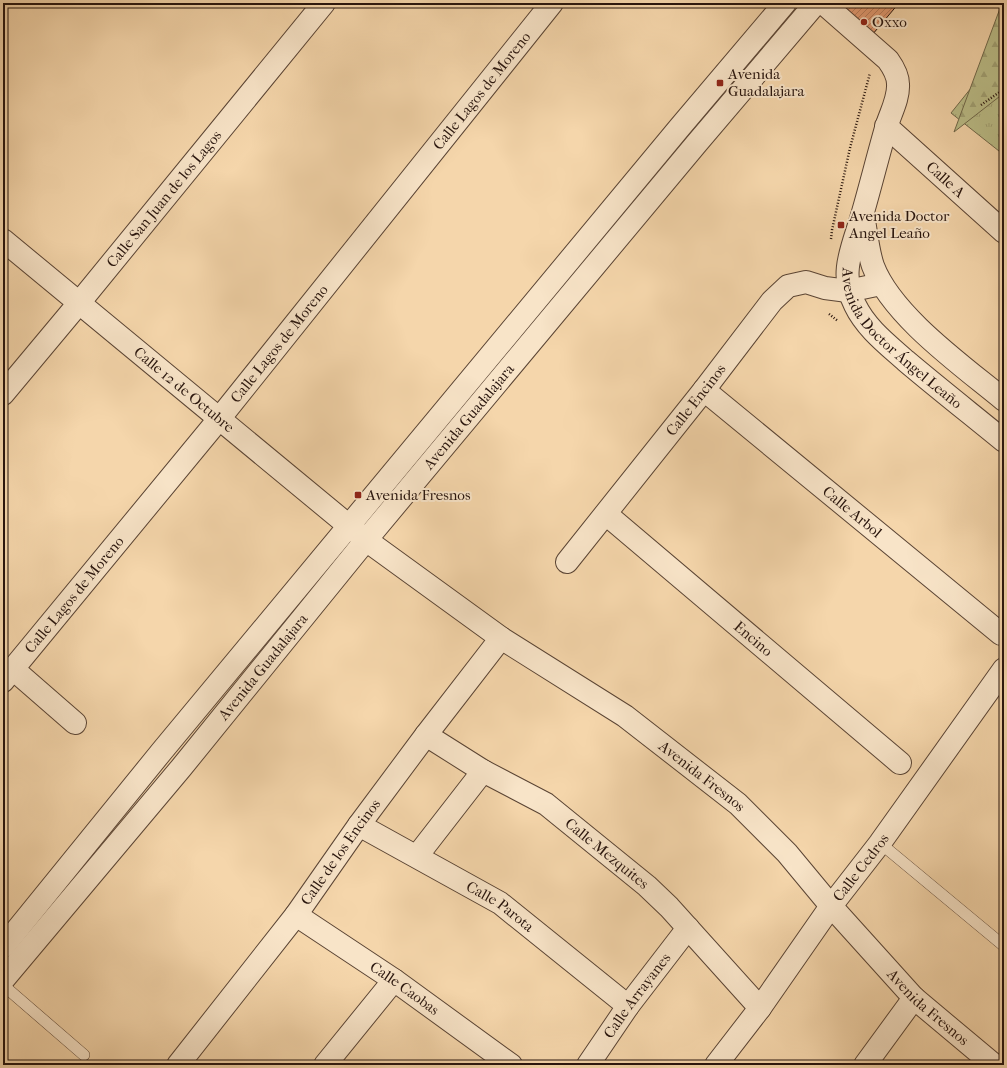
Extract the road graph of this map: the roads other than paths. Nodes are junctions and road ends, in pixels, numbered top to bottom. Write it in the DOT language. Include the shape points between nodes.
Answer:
graph roads {
  1 [pos="324,3"];
  2 [pos="552,3"];
  3 [pos="785,3"];
  4 [pos="816,3"];
  5 [pos="823,3"];
  6 [pos="886,126"];
  7 [pos="680,127"];
  8 [pos="697,143"];
  9 [pos="863,214"];
  10 [pos="1003,230"];
  11 [pos="3,240"];
  12 [pos="881,284"];
  13 [pos="848,291"];
  14 [pos="79,303"];
  15 [pos="704,390"];
  16 [pos="3,394"];
  17 [pos="1004,400"];
  18 [pos="219,419"];
  19 [pos="1004,441"];
  20 [pos="606,514"];
  21 [pos="358,533"];
  22 [pos="567,562"];
  23 [pos="1001,634"];
  24 [pos="501,638"];
  25 [pos="1004,669"];
  26 [pos="8,675"];
  27 [pos="75,723"];
  28 [pos="426,734"];
  29 [pos="900,763"];
  30 [pos="483,771"];
  31 [pos="359,825"];
  32 [pos="880,843"];
  33 [pos="417,856"];
  34 [pos="831,906"];
  35 [pos="296,915"];
  36 [pos="688,928"];
  37 [pos="3,946"];
  38 [pos="1004,946"];
  39 [pos="3,980"];
  40 [pos="394,980"];
  41 [pos="3,985"];
  42 [pos="914,998"];
  43 [pos="628,1006"];
  44 [pos="760,1008"];
  45 [pos="84,1055"];
  46 [pos="330,1063"];
  47 [pos="178,1065"];
  48 [pos="511,1065"];
  49 [pos="588,1065"];
  50 [pos="716,1065"];
  51 [pos="865,1065"];
  52 [pos="994,1065"];
  1 -- 14 [label="street, Calle San Juan de los Lagos"];
  2 -- 18 [label="street, Calle Lagos de Moreno"];
  3 -- 7 [label="street, Avenida Guadalajara"];
  4 -- 8 [label="street, Avenida Guadalajara"];
  5 -- 6 [label="street, Avenida Doctor Ángel Leaño" via="893,67 898,91"];
  6 -- 9 [label="street, Avenida Doctor Ángel Leaño"];
  6 -- 10 [label="street, Calle A"];
  7 -- 8 [label="street"];
  7 -- 21 [label="street, Avenida Guadalajara"];
  8 -- 21 [label="street, Avenida Guadalajara"];
  9 -- 12 [label="street, Avenida Doctor Ángel Leaño" via="872,264"];
  9 -- 13 [label="street, Avenida Doctor Ángel Leaño" via="849,258"];
  11 -- 14 [label="street, Calle 12 de Octubre"];
  12 -- 13 [label="street, Calle Encinos"];
  12 -- 17 [label="street, Avenida Doctor Ángel Leaño" via="904,313 940,347"];
  13 -- 15 [label="street, Calle Encinos" via="806,282 788,286 772,302"];
  13 -- 19 [label="street, Avenida Doctor Ángel Leaño" via="867,323 883,341"];
  14 -- 16 [label="street, Calle San Juan de los Lagos"];
  14 -- 18 [label="street, Calle 12 de Octubre"];
  15 -- 20 [label="street, Calle Encinos"];
  15 -- 23 [label="street, Calle Arbol"];
  18 -- 21 [label="street, Calle 12 de Octubre"];
  18 -- 26 [label="street, Calle Lagos de Moreno"];
  20 -- 22 [label="street, Calle Encinos"];
  20 -- 29 [label="street, Encino"];
  21 -- 24 [label="street, Avenida Fresnos"];
  21 -- 37 [label="street, Avenida Guadalajara" via="162,751"];
  21 -- 39 [label="street, Avenida Guadalajara" via="182,768"];
  24 -- 28 [label="street, Calle de los Encinos"];
  24 -- 34 [label="street, Avenida Fresnos" via="625,716 738,804 787,853"];
  25 -- 32 [label="street, Calle Cedros"];
  26 -- 27 [label="street"];
  28 -- 30 [label="street, Calle Mezquites"];
  28 -- 31 [label="street, Calle de los Encinos"];
  30 -- 33 [label="street"];
  30 -- 36 [label="street, Calle Mezquites" via="546,804 647,886"];
  31 -- 33 [label="street, Calle Parota"];
  31 -- 35 [label="street, Calle de los Encinos"];
  32 -- 34 [label="street, Calle Cedros"];
  32 -- 38 [label="lane"];
  33 -- 43 [label="street, Calle Parota" via="500,903"];
  34 -- 42 [label="street, Avenida Fresnos"];
  34 -- 44 [label="street, Calle Cedros"];
  35 -- 40 [label="street, Calle Caobas"];
  35 -- 47 [label="street, Calle de los Encinos"];
  36 -- 43 [label="street, Calle Arrayanes"];
  36 -- 44 [label="street, Calle Mezquites"];
  40 -- 46 [label="street"];
  40 -- 48 [label="street, Calle Caobas"];
  41 -- 45 [label="lane"];
  42 -- 51 [label="street"];
  42 -- 52 [label="street, Avenida Fresnos"];
  43 -- 49 [label="street, Calle Arrayanes"];
  44 -- 50 [label="street, Calle Cedros"];
}
